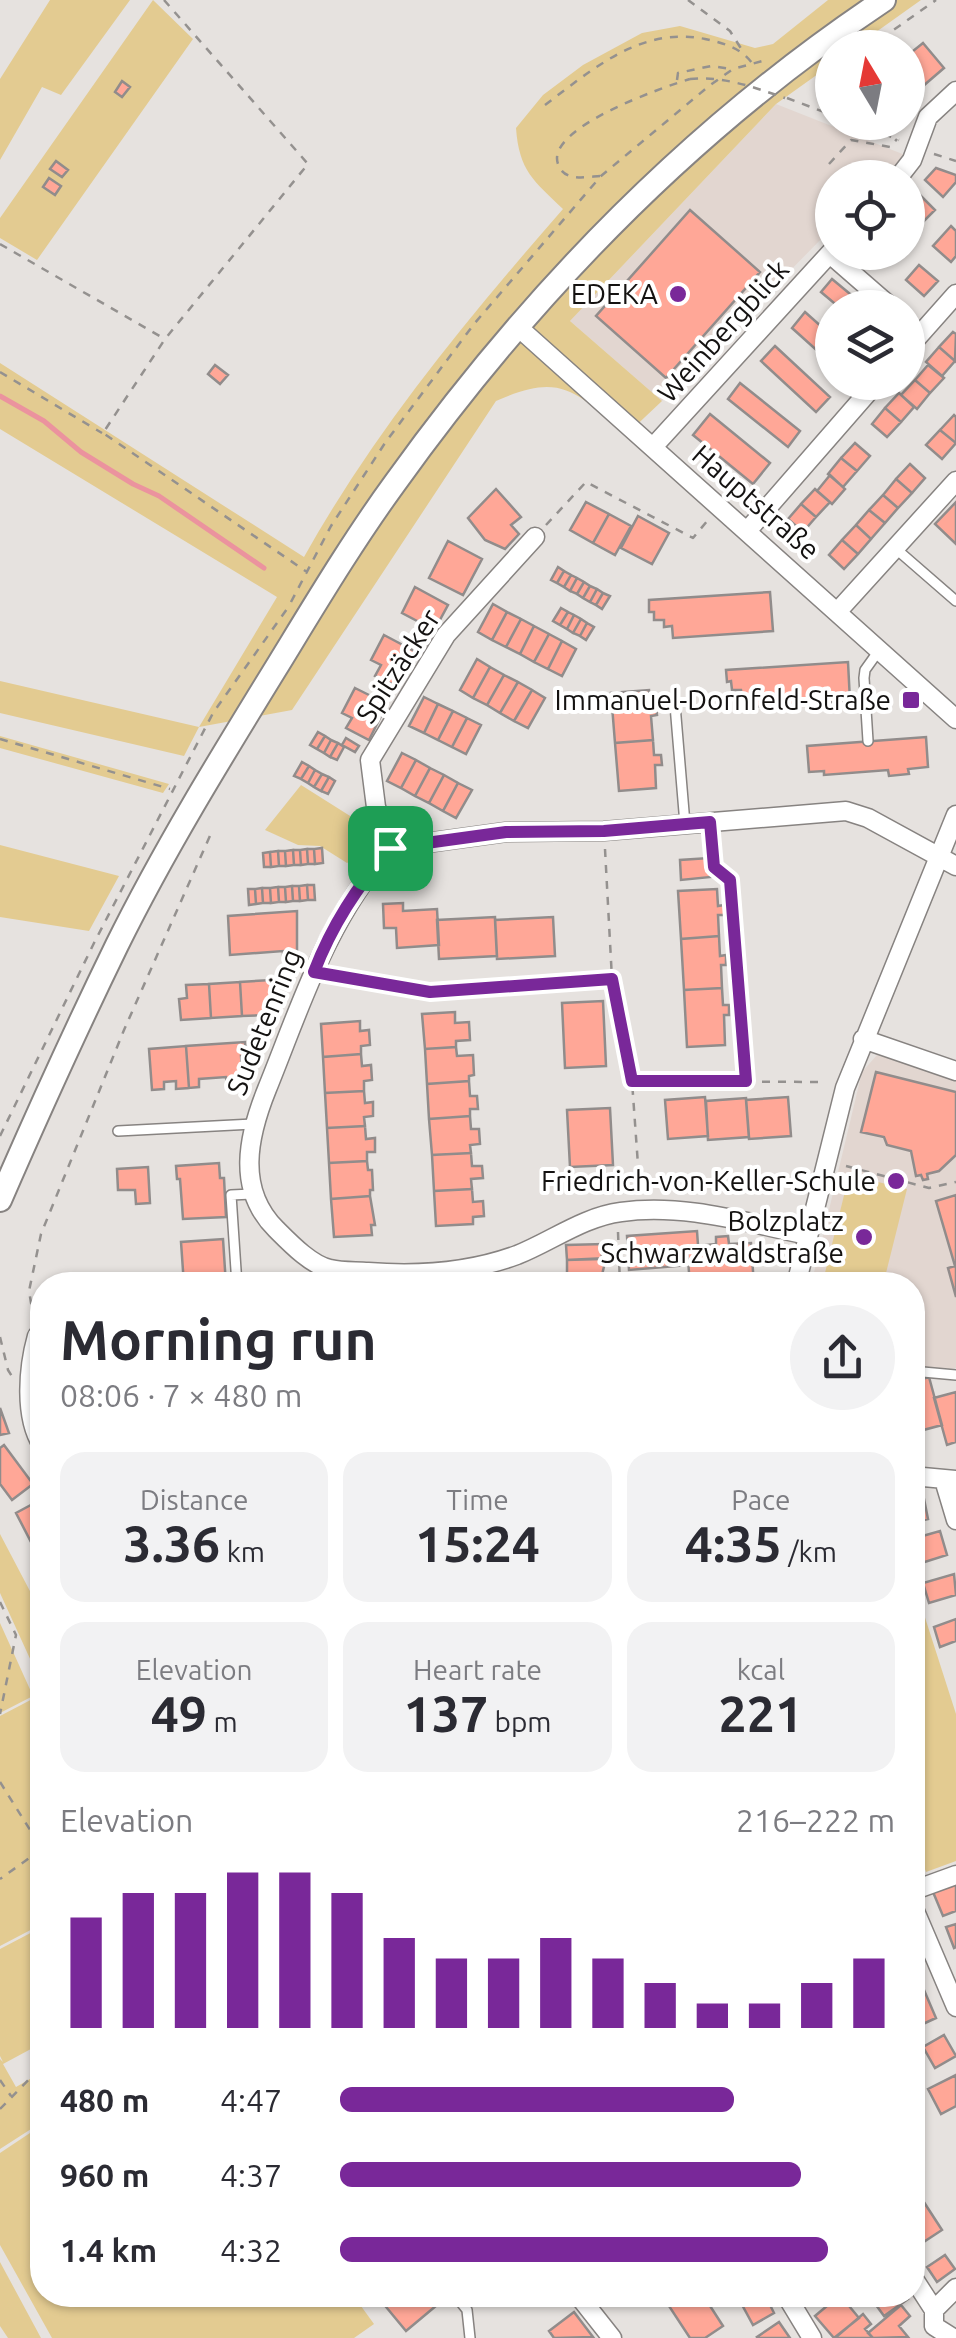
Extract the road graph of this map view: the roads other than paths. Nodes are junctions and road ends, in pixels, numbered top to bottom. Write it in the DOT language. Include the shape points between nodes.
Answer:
graph roads {
  1 [pos="884,0"];
  2 [pos="956,91"];
  3 [pos="912,160"];
  4 [pos="815,270"];
  5 [pos="850,270"];
  6 [pos="872,290"];
  7 [pos="953,303"];
  8 [pos="925,320"];
  9 [pos="518,327"];
  10 [pos="861,400"];
  11 [pos="653,447"];
  12 [pos="956,480"];
  13 [pos="748,530"];
  14 [pos="535,537"];
  15 [pos="895,548"];
  16 [pos="956,600"];
  17 [pos="838,611"];
  18 [pos="880,650"];
  19 [pos="674,706"];
  20 [pos="956,719"];
  21 [pos="868,741"];
  22 [pos="956,815"];
  23 [pos="685,824"];
  24 [pos="390,848"];
  25 [pos="938,857"];
  26 [pos="956,866"];
  27 [pos="863,1039"];
  28 [pos="956,1071"];
  29 [pos="253,1124"];
  30 [pos="118,1130"];
  31 [pos="252,1194"];
  32 [pos="0,1200"];
  33 [pos="808,1235"];
  34 [pos="236,1272"];
  35 [pos="366,1272"];
  36 [pos="468,1272"];
  37 [pos="799,1272"];
  38 [pos="925,1372"];
  39 [pos="956,1375"];
  40 [pos="925,1477"];
  41 [pos="950,1480"];
  42 [pos="956,1520"];
  43 [pos="956,1875"];
  44 [pos="925,1886"];
  45 [pos="925,1934"];
  46 [pos="956,2007"];
  47 [pos="956,2288"];
  48 [pos="464,2307"];
  49 [pos="587,2307"];
  50 [pos="793,2307"];
  51 [pos="932,2324"];
  52 [pos="470,2338"];
  53 [pos="612,2338"];
  54 [pos="812,2338"];
  55 [pos="954,2338"];
  1 -- 9 [label="main road" via="671,166"];
  2 -- 3 [label="street" via="928,117"];
  4 -- 11 [label="street, Weinbergblick"];
  5 -- 6 [label="street"];
  7 -- 8 [label="street"];
  9 -- 11 [label="street, Hauptstraße"];
  9 -- 32 [label="main road" via="394,484 192,806 118,944"];
  10 -- 13 [label="street"];
  11 -- 13 [label="street, Hauptstraße"];
  12 -- 15 [label="street"];
  13 -- 17 [label="street, Hauptstraße"];
  14 -- 24 [label="street, Spitzäcker" via="446,635 370,760"];
  15 -- 16 [label="lane"];
  15 -- 17 [label="street"];
  17 -- 18 [label="street, Hauptstraße"];
  18 -- 20 [label="street, Hauptstraße"];
  18 -- 21 [label="lane" via="865,670"];
  19 -- 23 [label="lane"];
  22 -- 25 [label="street"];
  23 -- 24 [label="street" via="506,832"];
  23 -- 25 [label="street" via="846,811"];
  24 -- 29 [label="street, Sudetenring" via="358,885 328,937"];
  25 -- 26 [label="street"];
  25 -- 27 [label="street"];
  27 -- 28 [label="street"];
  27 -- 33 [label="street"];
  29 -- 30 [label="lane"];
  29 -- 31 [label="street, Sudetenring"];
  31 -- 34 [label="lane" via="231,1195"];
  31 -- 35 [label="street" via="282,1235 328,1269"];
  33 -- 36 [label="street" via="674,1209 617,1212"];
  33 -- 37 [label="street"];
  38 -- 39 [label="lane"];
  40 -- 41 [label="street"];
  41 -- 42 [label="street"];
  43 -- 44 [label="street"];
  45 -- 46 [label="street"];
  47 -- 51 [label="street"];
  48 -- 52 [label="lane"];
  49 -- 53 [label="street"];
  50 -- 54 [label="street"];
  51 -- 55 [label="street"];
}
